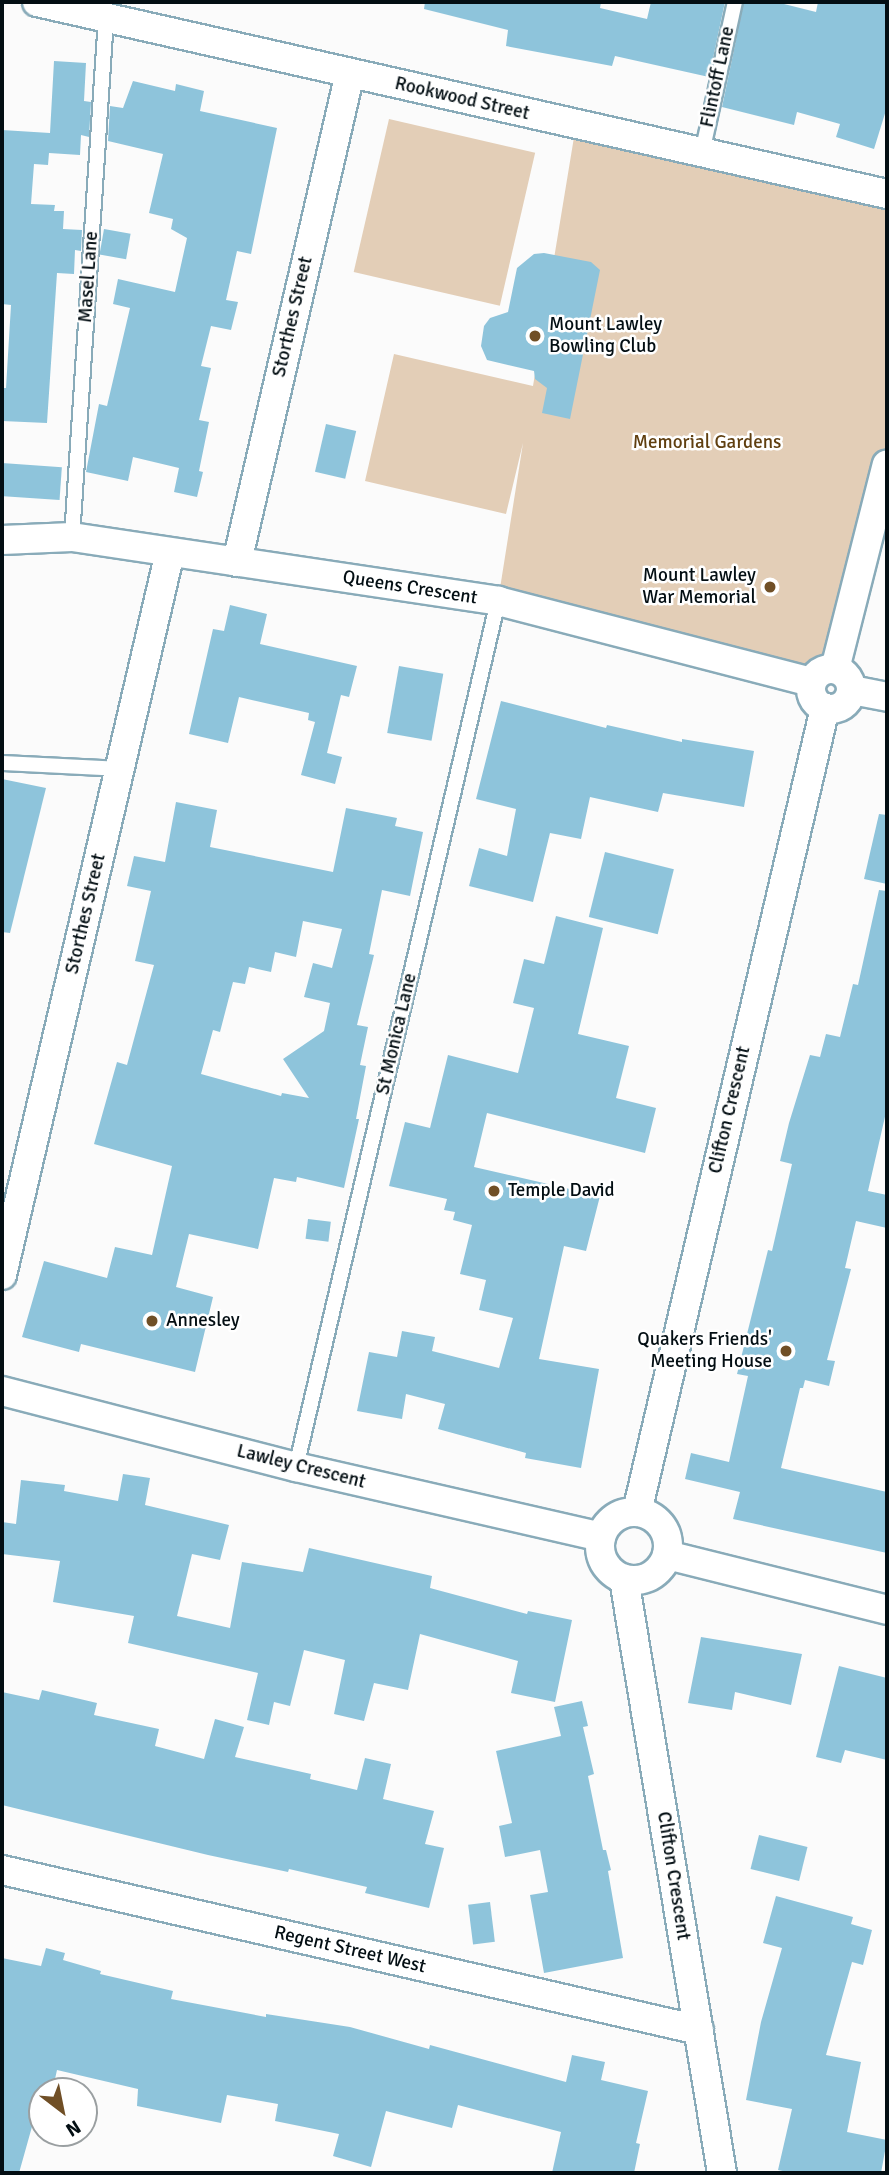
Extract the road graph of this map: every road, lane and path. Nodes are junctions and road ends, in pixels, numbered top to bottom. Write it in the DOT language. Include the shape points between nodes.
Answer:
graph roads {
  1 [pos="37,2"];
  2 [pos="735,2"];
  3 [pos="98,11"];
  4 [pos="350,73"];
  5 [pos="702,153"];
  6 [pos="887,194"];
  7 [pos="887,464"];
  8 [pos="72,537"];
  9 [pos="2,540"];
  10 [pos="170,552"];
  11 [pos="237,562"];
  12 [pos="498,601"];
  13 [pos="833,680"];
  14 [pos="887,697"];
  15 [pos="2,763"];
  16 [pos="120,769"];
  17 [pos="2,1276"];
  18 [pos="2,1391"];
  19 [pos="296,1467"];
  20 [pos="638,1513"];
  21 [pos="601,1537"];
  22 [pos="667,1555"];
  23 [pos="624,1578"];
  24 [pos="887,1610"];
  25 [pos="2,1870"];
  26 [pos="699,2030"];
  27 [pos="722,2173"];
  1 -- 3 [label="street, Rookwood Street"];
  2 -- 5 [label="lane, Flintoff Lane"];
  3 -- 4 [label="street, Rookwood Street"];
  3 -- 8 [label="lane, Masel Lane"];
  4 -- 5 [label="street, Rookwood Street"];
  4 -- 11 [label="street, Storthes Street"];
  5 -- 6 [label="street, Rookwood Street"];
  7 -- 13 [label="street"];
  8 -- 9 [label="street, Queens Crescent"];
  8 -- 10 [label="street, Queens Crescent"];
  10 -- 11 [label="street, Queens Crescent"];
  10 -- 16 [label="street, Storthes Street"];
  11 -- 12 [label="street, Queens Crescent"];
  12 -- 13 [label="street, Queens Crescent"];
  12 -- 19 [label="lane, St Monica Lane"];
  13 -- 14 [label="street, Queens Crescent"];
  13 -- 20 [label="street, Clifton Crescent" via="814,700 825,708"];
  15 -- 16 [label="lane"];
  16 -- 17 [label="street, Storthes Street"];
  18 -- 19 [label="street, Lawley Crescent"];
  19 -- 21 [label="street, Lawley Crescent"];
  20 -- 21 [label="street" via="615,1518"];
  20 -- 22 [label="street" via="658,1522 665,1532"];
  21 -- 23 [label="street" via="604,1563"];
  22 -- 23 [label="street" via="650,1576"];
  22 -- 24 [label="street"];
  23 -- 26 [label="street, Clifton Crescent"];
  25 -- 26 [label="street, Regent Street West"];
  26 -- 27 [label="street, Clifton Crescent"];
}
